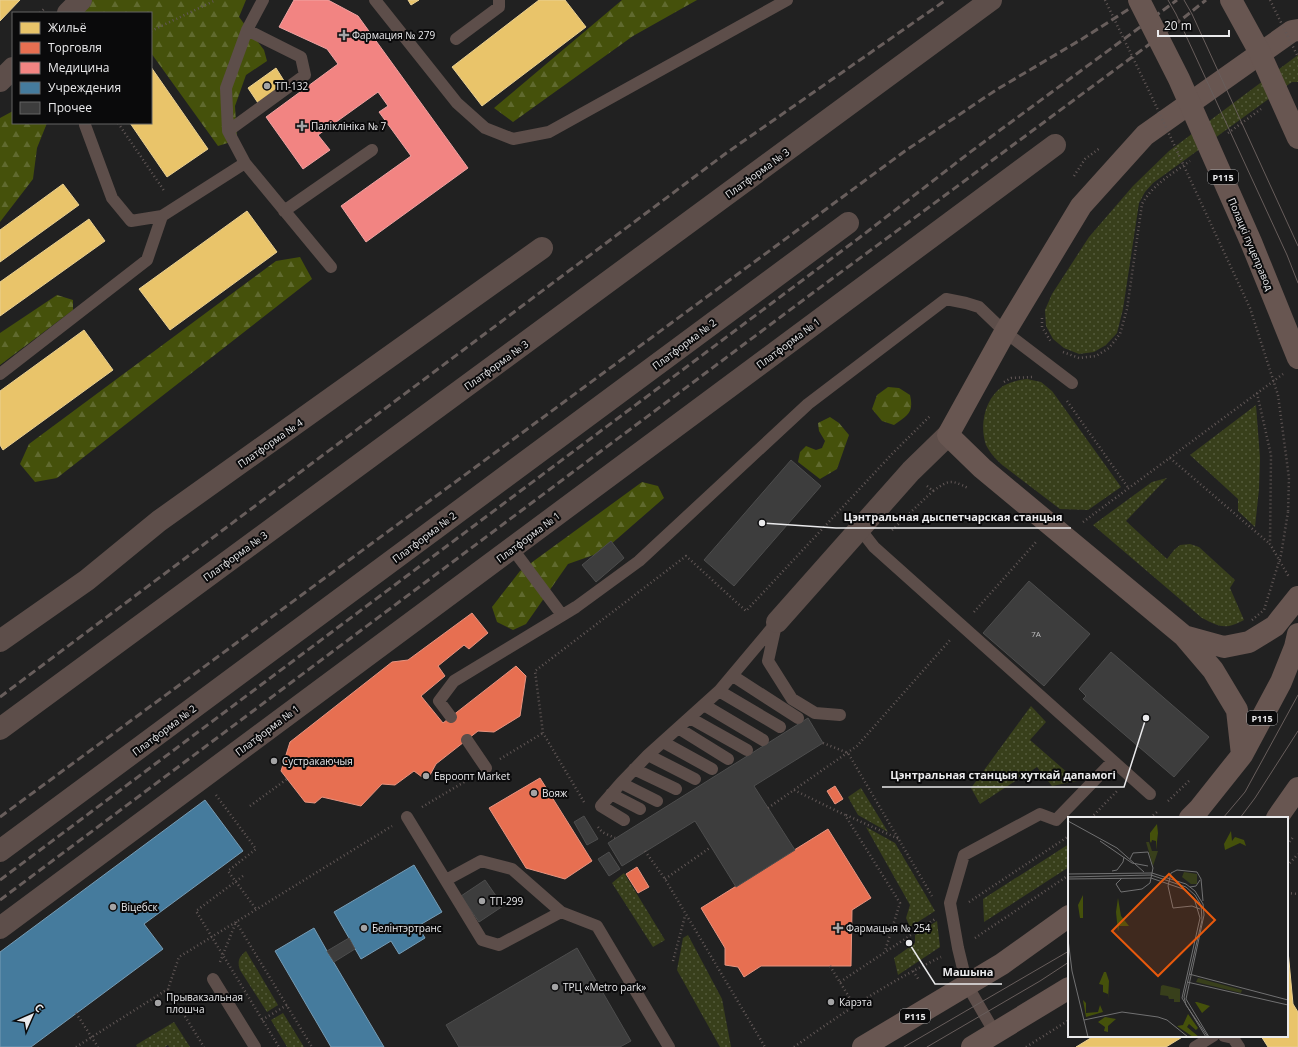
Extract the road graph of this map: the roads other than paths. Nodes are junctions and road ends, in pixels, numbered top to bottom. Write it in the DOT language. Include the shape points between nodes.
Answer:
graph roads {
  1 [pos="81,0"];
  2 [pos="263,0"];
  3 [pos="375,0"];
  4 [pos="499,0"];
  5 [pos="787,0"];
  6 [pos="991,0"];
  7 [pos="1139,0"];
  8 [pos="1231,0"];
  9 [pos="69,12"];
  10 [pos="1289,25"];
  11 [pos="247,30"];
  12 [pos="456,39"];
  13 [pos="12,69"];
  14 [pos="0,81"];
  15 [pos="85,125"];
  16 [pos="228,131"];
  17 [pos="1298,138"];
  18 [pos="1055,145"];
  19 [pos="372,150"];
  20 [pos="245,163"];
  21 [pos="284,211"];
  22 [pos="162,216"];
  23 [pos="848,223"];
  24 [pos="542,248"];
  25 [pos="331,267"];
  26 [pos="1005,332"];
  27 [pos="1292,365"];
  28 [pos="0,374"];
  29 [pos="1072,383"];
  30 [pos="948,435"];
  31 [pos="860,530"];
  32 [pos="512,548"];
  33 [pos="1295,589"];
  34 [pos="562,615"];
  35 [pos="777,622"];
  36 [pos="1298,634"];
  37 [pos="1184,636"];
  38 [pos="0,641"];
  39 [pos="733,676"];
  40 [pos="719,691"];
  41 [pos="704,705"];
  42 [pos="840,715"];
  43 [pos="451,717"];
  44 [pos="690,718"];
  45 [pos="798,718"];
  46 [pos="780,727"];
  47 [pos="678,728"];
  48 [pos="0,729"];
  49 [pos="467,740"];
  50 [pos="763,740"];
  51 [pos="663,742"];
  52 [pos="746,750"];
  53 [pos="648,755"];
  54 [pos="1242,755"];
  55 [pos="728,759"];
  56 [pos="1112,761"];
  57 [pos="486,768"];
  58 [pos="634,769"];
  59 [pos="712,769"];
  60 [pos="695,779"];
  61 [pos="621,783"];
  62 [pos="1298,788"];
  63 [pos="676,789"];
  64 [pos="611,794"];
  65 [pos="1150,794"];
  66 [pos="657,801"];
  67 [pos="640,809"];
  68 [pos="407,817"];
  69 [pos="1191,817"];
  70 [pos="1278,817"];
  71 [pos="624,820"];
  72 [pos="0,851"];
  73 [pos="446,880"];
  74 [pos="561,912"];
  75 [pos="1068,917"];
  76 [pos="0,928"];
  77 [pos="213,979"];
  78 [pos="967,985"];
  79 [pos="1068,989"];
  80 [pos="995,1033"];
  81 [pos="1211,1037"];
  82 [pos="1228,1037"];
  83 [pos="255,1047"];
  84 [pos="669,1047"];
  85 [pos="863,1047"];
  86 [pos="972,1047"];
  87 [pos="1195,1047"];
  88 [pos="1239,1047"];
  1 -- 9 [label="street"];
  2 -- 11 [label="lane"];
  3 -- 5 [label="lane" via="457,103 485,128 513,139 549,132"];
  4 -- 12 [label="lane" via="499,7"];
  6 -- 48 [label="street, Платформа № 3"];
  7 -- 27 [label="main road, Полацкі пуцеправод / Р115, bridge" via="1185,93 1251,242"];
  8 -- 17 [label="main road, bridge" via="1259,51"];
  10 -- 26 [label="main road" via="1292,31 1145,135 1081,206"];
  11 -- 16 [label="lane" via="226,88"];
  11 -- 16 [label="lane" via="301,57 305,75"];
  13 -- 14 [label="street"];
  15 -- 22 [label="lane" via="112,198 131,221"];
  16 -- 20 [label="lane"];
  18 -- 32 [label="street, Платформа № 1"];
  19 -- 21 [label="lane"];
  20 -- 21 [label="lane"];
  20 -- 22 [label="lane"];
  21 -- 25 [label="lane"];
  22 -- 28 [label="lane" via="147,260"];
  23 -- 72 [label="street, Платформа № 2"];
  24 -- 38 [label="street, Платформа № 4" via="159,521 87,580"];
  26 -- 29 [label="lane"];
  26 -- 30 [label="main road"];
  26 -- 34 [label="lane" via="979,308 946,299 808,404 639,561"];
  30 -- 31 [label="street" via="911,471"];
  30 -- 37 [label="main road" via="982,468"];
  31 -- 35 [label="street"];
  31 -- 56 [label="lane" via="874,547"];
  32 -- 34 [label="lane"];
  32 -- 76 [label="street, Платформа № 1"];
  33 -- 37 [label="main road" via="1275,626 1256,628 1249,642 1224,647"];
  34 -- 43 [label="lane" via="454,682 439,701"];
  35 -- 39 [label="lane"];
  35 -- 42 [label="lane" via="768,661 792,699 815,713"];
  36 -- 54 [label="main road, Р115" via="1281,682"];
  37 -- 54 [label="main road" via="1213,670 1237,710"];
  39 -- 40 [label="lane"];
  39 -- 45 [label="lane"];
  40 -- 41 [label="lane"];
  40 -- 46 [label="lane"];
  41 -- 44 [label="lane"];
  41 -- 50 [label="lane"];
  44 -- 47 [label="lane"];
  44 -- 52 [label="lane"];
  47 -- 51 [label="lane"];
  47 -- 55 [label="lane"];
  49 -- 57 [label="lane"];
  51 -- 53 [label="lane"];
  51 -- 59 [label="lane"];
  53 -- 58 [label="lane"];
  53 -- 60 [label="lane"];
  54 -- 69 [label="main road, Р115"];
  56 -- 65 [label="lane"];
  56 -- 78 [label="lane" via="1056,820 1040,814 964,855 947,914"];
  58 -- 61 [label="lane"];
  58 -- 63 [label="lane"];
  61 -- 64 [label="lane"];
  61 -- 66 [label="lane"];
  62 -- 70 [label="main road"];
  64 -- 67 [label="lane"];
  64 -- 71 [label="lane" via="601,806"];
  68 -- 73 [label="lane"];
  73 -- 74 [label="lane" via="481,861 512,869"];
  73 -- 74 [label="lane" via="482,940 499,945"];
  74 -- 84 [label="lane" via="597,926"];
  75 -- 78 [label="main road, Р115" via="1002,964"];
  77 -- 83 [label="lane"];
  78 -- 80 [label="lane"];
  78 -- 85 [label="main road, Р115"];
  79 -- 80 [label="main road"];
  80 -- 86 [label="main road"];
  81 -- 87 [label="lane"];
  82 -- 88 [label="lane" via="1233,1038"];
}
